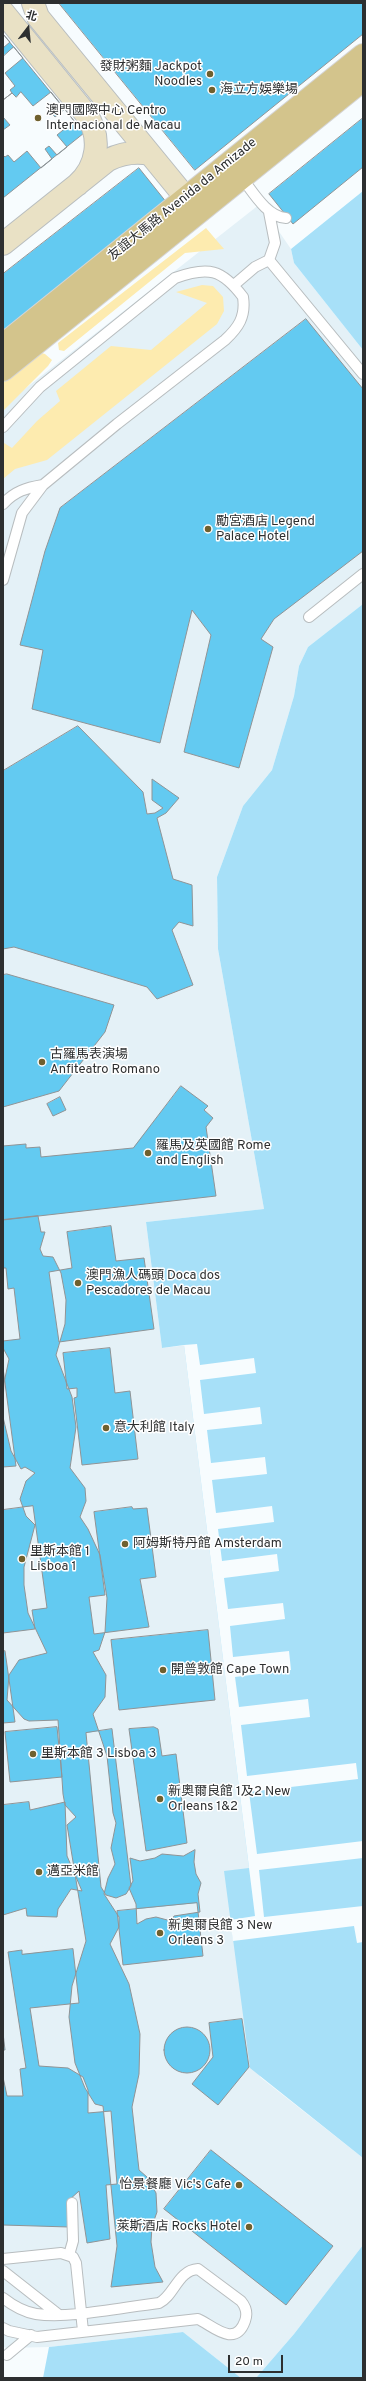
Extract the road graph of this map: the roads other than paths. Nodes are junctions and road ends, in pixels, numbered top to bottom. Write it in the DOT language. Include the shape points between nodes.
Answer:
graph roads {
  1 [pos="28,3"];
  2 [pos="33,3"];
  3 [pos="3,12"];
  4 [pos="363,55"];
  5 [pos="363,80"];
  6 [pos="150,154"];
  7 [pos="242,178"];
  8 [pos="77,185"];
  9 [pos="186,198"];
  10 [pos="269,212"];
  11 [pos="286,218"];
  12 [pos="3,244"];
  13 [pos="269,260"];
  14 [pos="234,285"];
  15 [pos="3,345"];
  16 [pos="3,370"];
  17 [pos="363,374"];
  18 [pos="3,427"];
  19 [pos="43,485"];
  20 [pos="3,504"];
  21 [pos="363,574"];
  22 [pos="3,580"];
  23 [pos="309,618"];
  24 [pos="72,2203"];
  25 [pos="69,2255"];
  26 [pos="3,2259"];
  27 [pos="3,2271"];
  28 [pos="3,2298"];
  29 [pos="80,2313"];
  30 [pos="59,2315"];
  31 [pos="3,2328"];
  32 [pos="83,2331"];
  33 [pos="31,2335"];
  34 [pos="7,2355"];
  1 -- 3 [label="street" via="16,11"];
  2 -- 6 [label="street" via="38,17"];
  3 -- 8 [label="street" via="86,114 92,125 96,138 95,155 89,171"];
  4 -- 9 [label="main road, 友誼大馬路 Avenida da Amizade"];
  5 -- 7 [label="main road, 友誼大馬路 Avenida da Amizade"];
  6 -- 8 [label="street" via="133,152 116,156"];
  6 -- 9 [label="street"];
  7 -- 10 [label="lane"];
  7 -- 16 [label="main road, 友誼大馬路 Avenida da Amizade"];
  8 -- 12 [label="street"];
  9 -- 15 [label="main road, 友誼大馬路 Avenida da Amizade"];
  10 -- 11 [label="lane"];
  10 -- 13 [label="lane" via="275,243"];
  13 -- 14 [label="lane" via="255,267"];
  13 -- 17 [label="lane"];
  14 -- 18 [label="lane" via="211,271 198,270 175,278 40,387"];
  14 -- 19 [label="lane" via="243,298 244,307 238,328"];
  19 -- 20 [label="lane" via="24,489"];
  19 -- 22 [label="lane" via="22,513"];
  21 -- 23 [label="lane"];
  24 -- 25 [label="lane" via="73,2241"];
  25 -- 26 [label="lane" via="61,2253"];
  25 -- 29 [label="lane" via="76,2263"];
  27 -- 30 [label="lane"];
  28 -- 30 [label="lane" via="11,2305 35,2314"];
  29 -- 30 [label="lane"];
  29 -- 32 [label="lane"];
  29 -- 32 [label="lane" via="159,2303 166,2298 185,2273 198,2269 241,2301 247,2312 245,2324 241,2329 229,2334 216,2331 198,2319"];
  31 -- 33 [label="lane"];
  32 -- 33 [label="lane" via="37,2337"];
  33 -- 34 [label="lane"];
}
